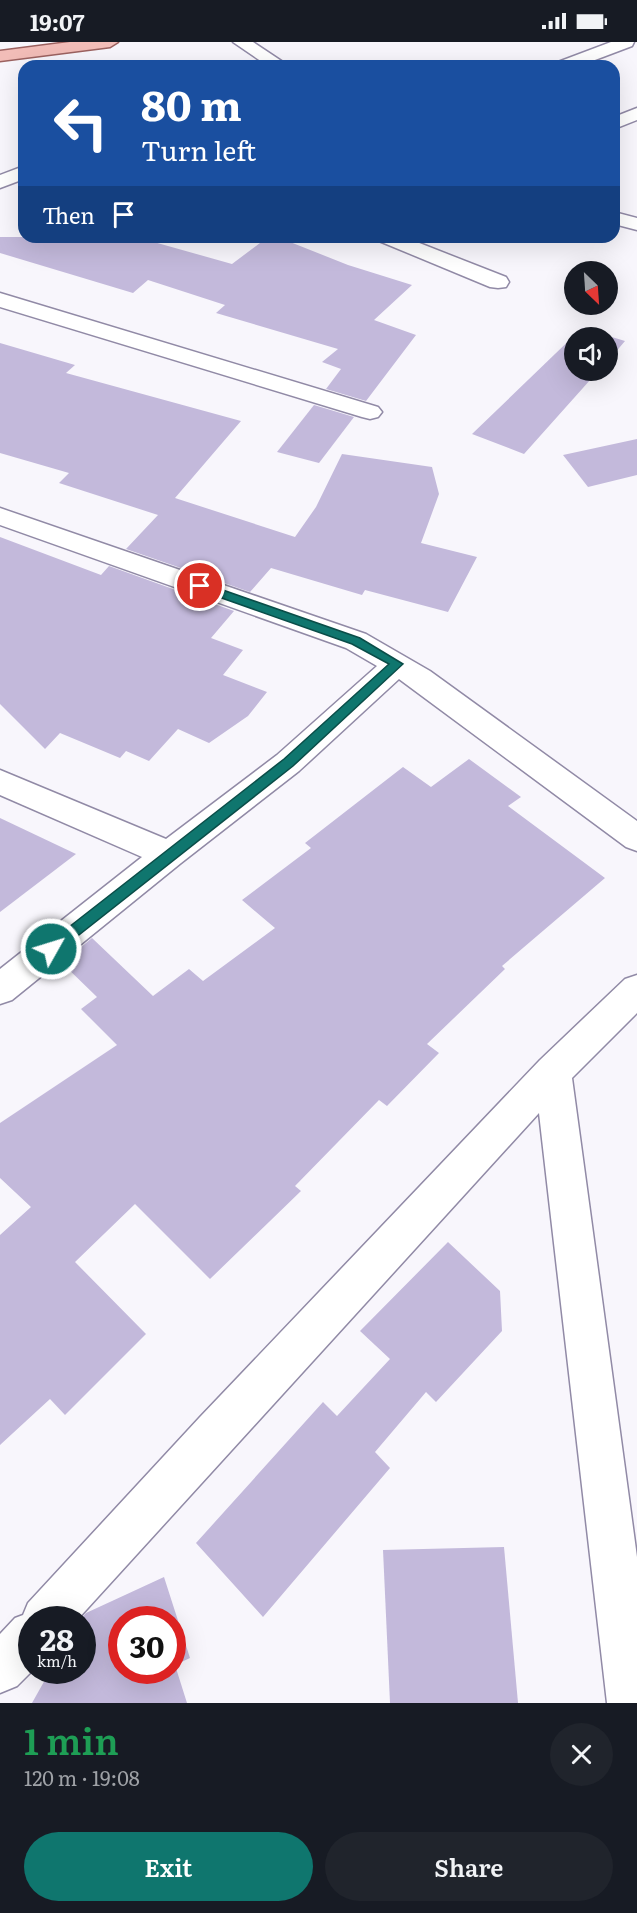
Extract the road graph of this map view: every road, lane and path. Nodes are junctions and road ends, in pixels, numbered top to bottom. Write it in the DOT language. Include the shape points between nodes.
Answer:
graph roads {
  1 [pos="70,42"];
  2 [pos="110,42"];
  3 [pos="241,42"];
  4 [pos="626,42"];
  5 [pos="0,51"];
  6 [pos="0,56"];
  7 [pos="270,60"];
  8 [pos="580,60"];
  9 [pos="637,113"];
  10 [pos="620,121"];
  11 [pos="18,174"];
  12 [pos="0,182"];
  13 [pos="620,220"];
  14 [pos="637,224"];
  15 [pos="401,243"];
  16 [pos="498,282"];
  17 [pos="0,300"];
  18 [pos="370,412"];
  19 [pos="0,516"];
  20 [pos="397,664"];
  21 [pos="0,782"];
  22 [pos="637,838"];
  23 [pos="169,854"];
  24 [pos="0,989"];
  25 [pos="637,990"];
  26 [pos="553,1072"];
  27 [pos="58,1606"];
  28 [pos="18,1650"];
  29 [pos="0,1669"];
  30 [pos="632,1703"];
  1 -- 5 [label="main road"];
  2 -- 6 [label="main road"];
  3 -- 7 [label="street"];
  4 -- 8 [label="street"];
  9 -- 10 [label="street"];
  11 -- 12 [label="street"];
  13 -- 14 [label="street"];
  15 -- 16 [label="street"];
  17 -- 18 [label="street"];
  19 -- 20 [label="street" via="356,641"];
  20 -- 22 [label="street"];
  20 -- 23 [label="street" via="288,763"];
  21 -- 23 [label="street"];
  23 -- 24 [label="street"];
  25 -- 26 [label="street"];
  26 -- 27 [label="street"];
  26 -- 30 [label="street"];
  28 -- 29 [label="street"];
}
